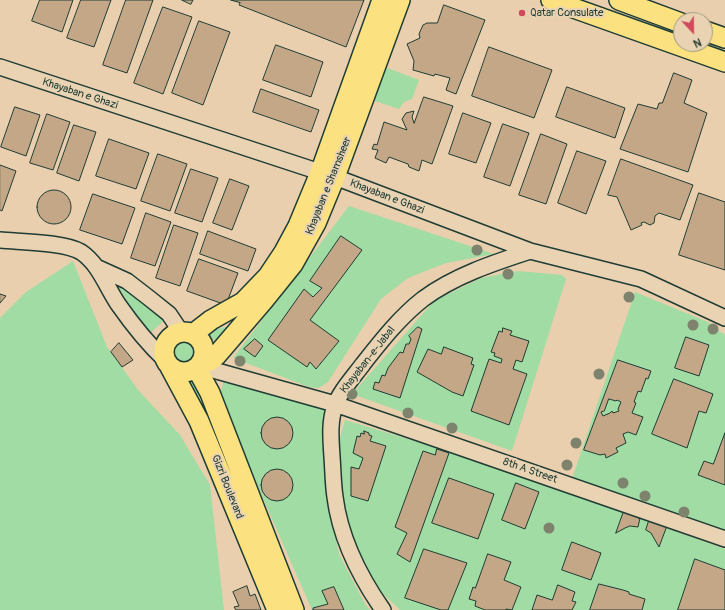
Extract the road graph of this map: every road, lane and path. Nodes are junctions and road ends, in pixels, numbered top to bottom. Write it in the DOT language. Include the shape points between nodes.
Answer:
graph roads {
  1 [pos="382,0"];
  2 [pos="400,0"];
  3 [pos="551,0"];
  4 [pos="619,0"];
  5 [pos="655,6"];
  6 [pos="673,18"];
  7 [pos="713,31"];
  8 [pos="713,33"];
  9 [pos="725,33"];
  10 [pos="725,38"];
  11 [pos="725,62"];
  12 [pos="0,67"];
  13 [pos="328,175"];
  14 [pos="0,240"];
  15 [pos="530,252"];
  16 [pos="96,267"];
  17 [pos="725,318"];
  18 [pos="187,333"];
  19 [pos="167,364"];
  20 [pos="199,366"];
  21 [pos="335,404"];
  22 [pos="725,539"];
  23 [pos="277,610"];
  24 [pos="294,610"];
  25 [pos="383,610"];
  1 -- 13 [label="main road, Khayaban e Shamsheer"];
  2 -- 13 [label="main road, Khayaban e Shamsheer"];
  3 -- 11 [label="main road"];
  4 -- 5 [label="main road"];
  5 -- 6 [label="main road"];
  7 -- 9 [label="main road"];
  8 -- 10 [label="main road"];
  12 -- 13 [label="street, Khayaban e Ghazi"];
  13 -- 15 [label="street, Khayaban e Ghazi"];
  13 -- 18 [label="main road, Khayaban e Shamsheer" via="268,276 243,302"];
  13 -- 20 [label="main road, Khayaban e Shamsheer" via="316,224 293,264 216,356"];
  14 -- 16 [label="street" via="62,246 80,252"];
  15 -- 17 [label="street, Khayaban e Ghazi" via="640,279"];
  15 -- 21 [label="street, Khayaban-e-Jabal" via="484,267 450,282 423,300 378,344"];
  16 -- 18 [label="street" via="127,281 169,314"];
  16 -- 19 [label="street" via="118,303"];
  18 -- 19 [label="main road" via="172,336 164,346 163,353"];
  18 -- 20 [label="main road" via="200,339 204,347 204,356"];
  19 -- 20 [label="main road" via="183,373"];
  19 -- 23 [label="main road, Gizri Boulevard" via="200,421"];
  20 -- 21 [label="street, 8th A Street"];
  20 -- 24 [label="main road, Gizri Boulevard"];
  21 -- 22 [label="street, 8th A Street"];
  21 -- 25 [label="street, Khayaban-e-Jabal" via="331,439 334,490 342,528 372,595"];
}
